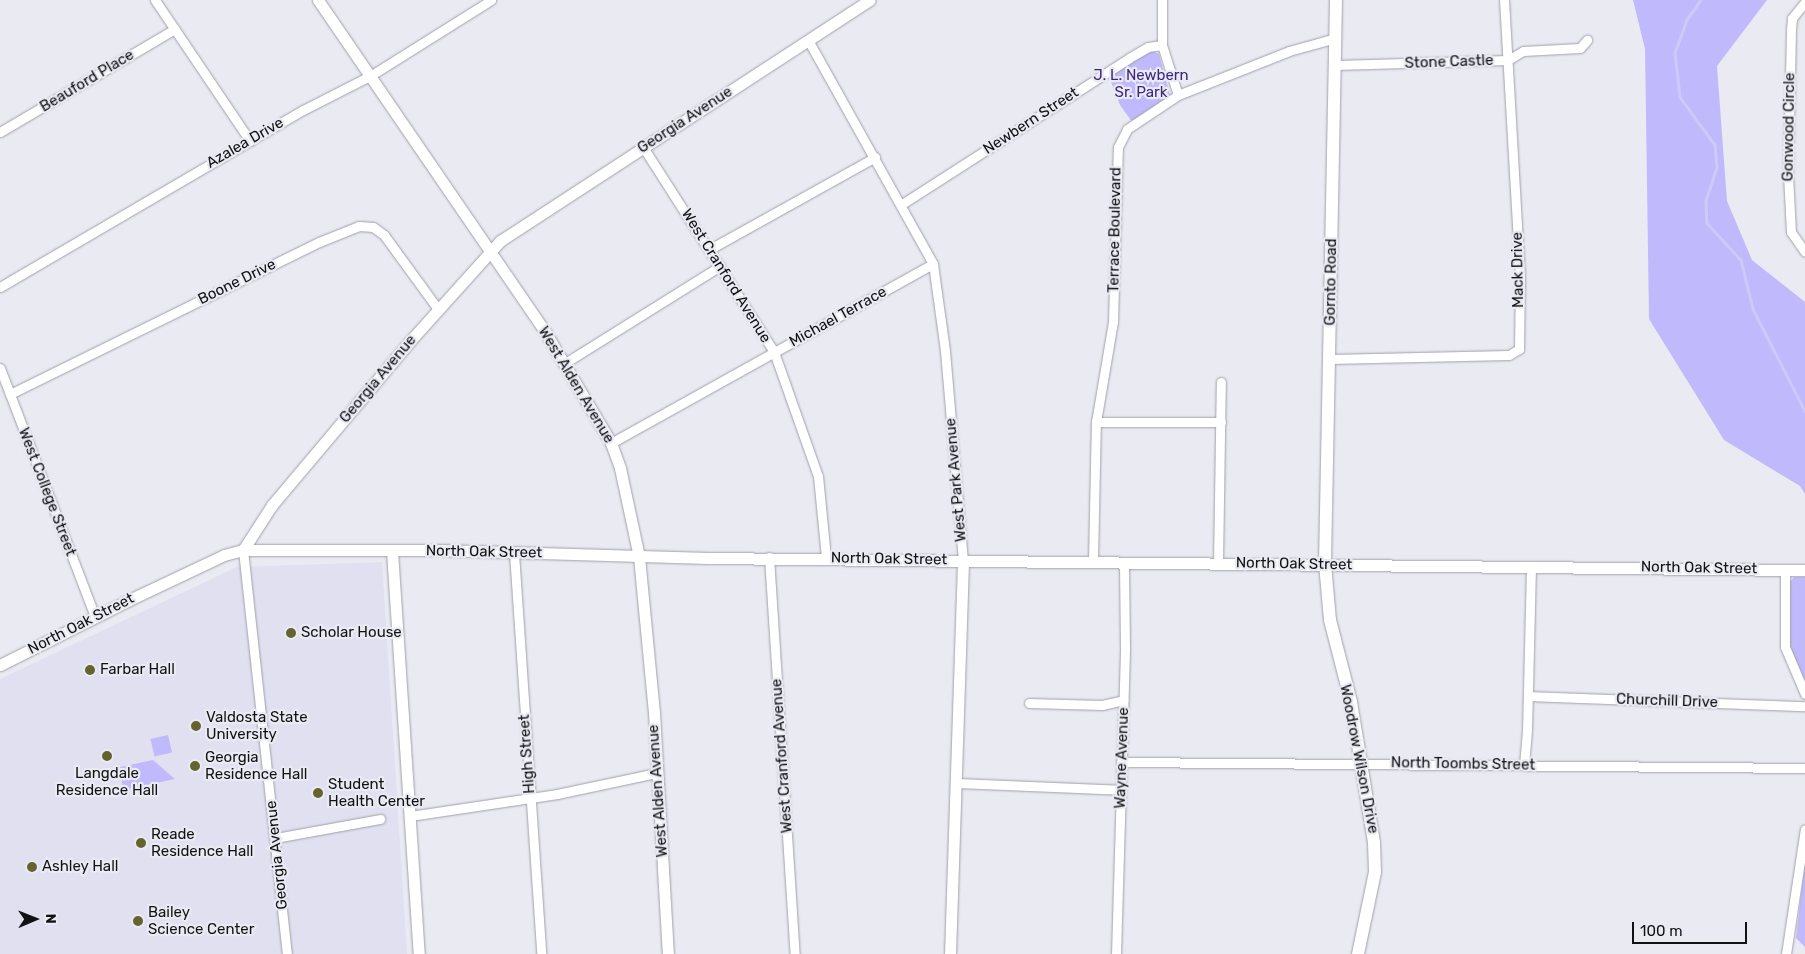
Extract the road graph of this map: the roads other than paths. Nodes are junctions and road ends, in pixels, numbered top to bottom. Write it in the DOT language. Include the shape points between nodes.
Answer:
graph roads {
  1 [pos="155,0"];
  2 [pos="318,0"];
  3 [pos="491,0"];
  4 [pos="868,0"];
  5 [pos="1162,0"];
  6 [pos="1336,0"];
  7 [pos="1504,0"];
  8 [pos="1805,2"];
  9 [pos="174,29"];
  10 [pos="1336,38"];
  11 [pos="808,40"];
  12 [pos="1587,40"];
  13 [pos="1162,45"];
  14 [pos="1508,60"];
  15 [pos="1336,65"];
  16 [pos="370,76"];
  17 [pos="1178,95"];
  18 [pos="0,132"];
  19 [pos="250,141"];
  20 [pos="643,147"];
  21 [pos="875,157"];
  22 [pos="902,204"];
  23 [pos="710,249"];
  24 [pos="490,252"];
  25 [pos="1805,252"];
  26 [pos="934,264"];
  27 [pos="720,266"];
  28 [pos="0,287"];
  29 [pos="438,309"];
  30 [pos="774,352"];
  31 [pos="1330,359"];
  32 [pos="565,363"];
  33 [pos="0,368"];
  34 [pos="1221,382"];
  35 [pos="10,394"];
  36 [pos="1096,422"];
  37 [pos="1221,422"];
  38 [pos="611,443"];
  39 [pos="243,550"];
  40 [pos="392,551"];
  41 [pos="514,553"];
  42 [pos="639,557"];
  43 [pos="768,557"];
  44 [pos="826,557"];
  45 [pos="963,560"];
  46 [pos="1093,561"];
  47 [pos="1124,562"];
  48 [pos="1218,563"];
  49 [pos="1326,564"];
  50 [pos="1531,567"];
  51 [pos="1785,569"];
  52 [pos="1805,570"];
  53 [pos="95,616"];
  54 [pos="0,665"];
  55 [pos="1805,694"];
  56 [pos="1528,696"];
  57 [pos="1123,700"];
  58 [pos="1029,704"];
  59 [pos="1805,706"];
  60 [pos="1120,762"];
  61 [pos="1361,762"];
  62 [pos="1524,765"];
  63 [pos="1805,768"];
  64 [pos="658,773"];
  65 [pos="956,783"];
  66 [pos="1120,790"];
  67 [pos="530,798"];
  68 [pos="410,816"];
  69 [pos="380,819"];
  70 [pos="1805,829"];
  71 [pos="275,838"];
  72 [pos="287,954"];
  73 [pos="419,954"];
  74 [pos="540,954"];
  75 [pos="668,954"];
  76 [pos="795,954"];
  77 [pos="950,954"];
  78 [pos="1116,954"];
  79 [pos="1358,954"];
  80 [pos="1786,954"];
  1 -- 9 [label="street"];
  2 -- 16 [label="street, West Alden Avenue"];
  3 -- 16 [label="street, Azalea Drive"];
  4 -- 11 [label="street, Georgia Avenue"];
  5 -- 13 [label="street"];
  6 -- 10 [label="main road, Gornto Road"];
  7 -- 14 [label="street, Mack Drive"];
  8 -- 25 [label="street, Gonwood Circle" via="1792,18 1788,190 1791,232"];
  9 -- 18 [label="street, Beauford Place"];
  9 -- 19 [label="street"];
  10 -- 15 [label="main road, Gornto Road"];
  10 -- 17 [label="street, Terrace Boulevard" via="1289,51"];
  11 -- 20 [label="street, Georgia Avenue"];
  11 -- 21 [label="street, West Park Avenue"];
  12 -- 14 [label="street, Stone Castle" via="1580,48 1523,51"];
  13 -- 17 [label="street"];
  13 -- 22 [label="street, Newbern Street" via="1148,47 1129,58"];
  14 -- 15 [label="street, Stone Castle"];
  14 -- 31 [label="street, Mack Drive" via="1520,277 1519,349 1509,355"];
  15 -- 31 [label="main road, Gornto Road"];
  16 -- 19 [label="street, Azalea Drive" via="346,85"];
  16 -- 24 [label="street, West Alden Avenue"];
  17 -- 36 [label="street, Terrace Boulevard" via="1127,129 1118,147 1113,322"];
  19 -- 28 [label="street, Azalea Drive"];
  20 -- 23 [label="street, West Cranford Avenue"];
  20 -- 24 [label="street, Georgia Avenue" via="500,241"];
  21 -- 22 [label="street, West Park Avenue"];
  21 -- 23 [label="street"];
  22 -- 26 [label="street, West Park Avenue"];
  23 -- 27 [label="street, West Cranford Avenue"];
  24 -- 29 [label="street, Georgia Avenue"];
  24 -- 32 [label="street, West Alden Avenue"];
  26 -- 30 [label="street, Michael Terrace"];
  26 -- 45 [label="street, West Park Avenue" via="945,350"];
  27 -- 30 [label="street, West Cranford Avenue"];
  27 -- 32 [label="street"];
  29 -- 35 [label="street, Boone Drive" via="384,235 373,228 359,226"];
  29 -- 39 [label="street, Georgia Avenue" via="272,505"];
  30 -- 38 [label="street, Michael Terrace"];
  30 -- 44 [label="street, West Cranford Avenue" via="818,476"];
  31 -- 49 [label="main road, Gornto Road"];
  32 -- 38 [label="street, West Alden Avenue"];
  33 -- 35 [label="street, West College Street"];
  34 -- 37 [label="street"];
  35 -- 53 [label="street, West College Street"];
  36 -- 37 [label="street"];
  36 -- 46 [label="street, Terrace Boulevard"];
  37 -- 48 [label="street"];
  38 -- 42 [label="street, West Alden Avenue" via="620,468"];
  39 -- 40 [label="street, North Oak Street"];
  39 -- 53 [label="street, North Oak Street" via="224,555"];
  39 -- 71 [label="street, Georgia Avenue"];
  40 -- 41 [label="street, North Oak Street"];
  40 -- 68 [label="street"];
  41 -- 42 [label="street, North Oak Street"];
  41 -- 67 [label="street, High Street"];
  42 -- 43 [label="street, North Oak Street"];
  42 -- 64 [label="street, West Alden Avenue"];
  43 -- 44 [label="street, North Oak Street"];
  43 -- 76 [label="street, West Cranford Avenue"];
  44 -- 45 [label="street, North Oak Street"];
  45 -- 46 [label="street, North Oak Street"];
  45 -- 65 [label="street, West Park Avenue"];
  46 -- 47 [label="street, North Oak Street"];
  47 -- 48 [label="street, North Oak Street"];
  47 -- 57 [label="street, Wayne Avenue"];
  48 -- 49 [label="street, North Oak Street"];
  49 -- 50 [label="street, North Oak Street"];
  49 -- 61 [label="main road, Woodrow Wilson Drive" via="1330,620 1351,702"];
  50 -- 51 [label="street, North Oak Street"];
  50 -- 56 [label="street"];
  51 -- 52 [label="street, North Oak Street"];
  51 -- 55 [label="street" via="1785,647"];
  53 -- 54 [label="street, North Oak Street"];
  56 -- 59 [label="street, Churchill Drive"];
  56 -- 62 [label="street"];
  57 -- 58 [label="street" via="1102,705"];
  57 -- 60 [label="street, Wayne Avenue"];
  60 -- 61 [label="street, North Toombs Street"];
  60 -- 66 [label="street, Wayne Avenue"];
  61 -- 62 [label="street, North Toombs Street"];
  61 -- 79 [label="main road, Woodrow Wilson Drive" via="1374,843 1375,872"];
  62 -- 63 [label="street, North Toombs Street"];
  64 -- 67 [label="street"];
  64 -- 75 [label="street, West Alden Avenue"];
  65 -- 66 [label="street"];
  65 -- 77 [label="street, West Park Avenue"];
  66 -- 78 [label="street, Wayne Avenue"];
  67 -- 68 [label="street"];
  67 -- 74 [label="street, High Street"];
  68 -- 73 [label="street"];
  69 -- 71 [label="street"];
  70 -- 80 [label="street"];
  71 -- 72 [label="street, Georgia Avenue"];
}
